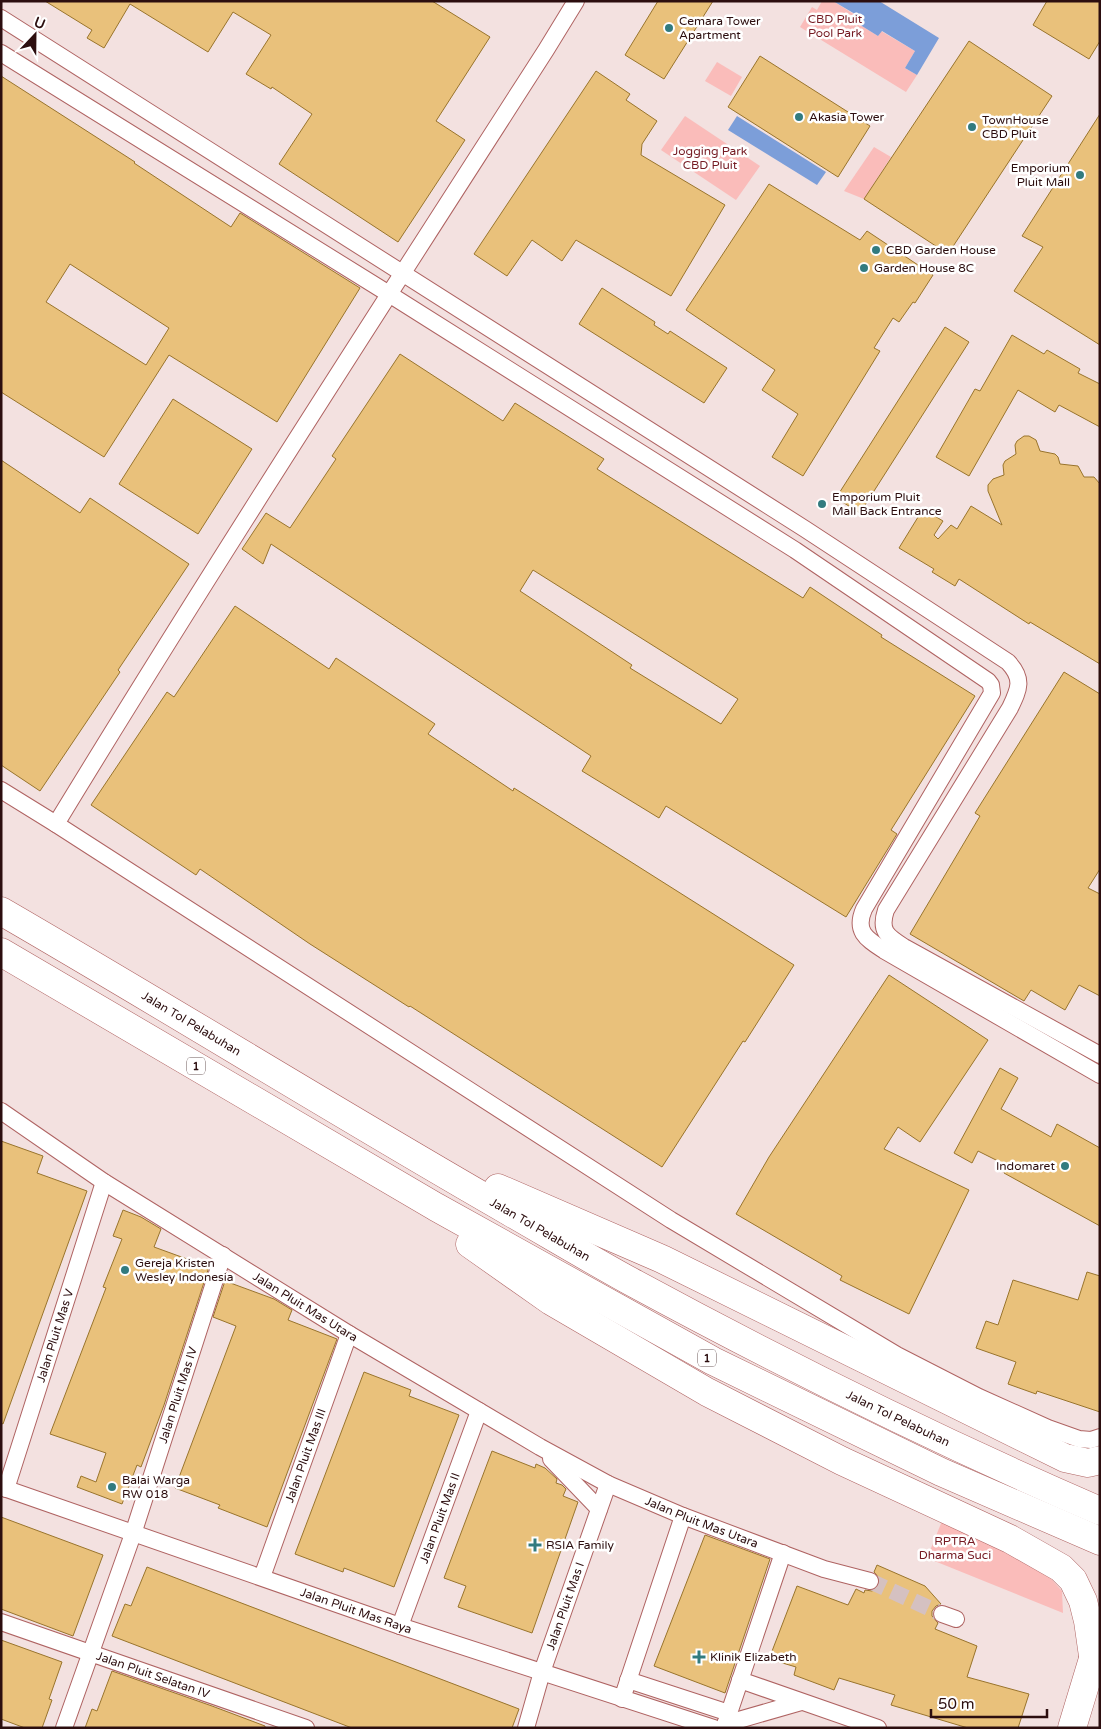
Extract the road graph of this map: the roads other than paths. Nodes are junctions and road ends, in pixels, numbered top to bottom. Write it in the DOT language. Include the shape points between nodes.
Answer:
graph roads {
  1 [pos="576,1"];
  2 [pos="1,18"];
  3 [pos="1,52"];
  4 [pos="403,273"];
  5 [pos="389,294"];
  6 [pos="1014,668"];
  7 [pos="991,686"];
  8 [pos="1,790"];
  9 [pos="56,824"];
  10 [pos="1,892"];
  11 [pos="1,911"];
  12 [pos="1,952"];
  13 [pos="1,961"];
  14 [pos="126,983"];
  15 [pos="61,987"];
  16 [pos="1100,1055"];
  17 [pos="1100,1075"];
  18 [pos="1,1111"];
  19 [pos="377,1136"];
  20 [pos="331,1145"];
  21 [pos="104,1182"];
  22 [pos="223,1255"];
  23 [pos="349,1334"];
  24 [pos="479,1411"];
  25 [pos="1100,1438"];
  26 [pos="540,1447"];
  27 [pos="1100,1460"];
  28 [pos="608,1484"];
  29 [pos="3,1488"];
  30 [pos="599,1509"];
  31 [pos="1100,1511"];
  32 [pos="683,1516"];
  33 [pos="133,1534"];
  34 [pos="1100,1541"];
  35 [pos="783,1553"];
  36 [pos="262,1577"];
  37 [pos="870,1581"];
  38 [pos="1,1622"];
  39 [pos="400,1626"];
  40 [pos="1096,1645"];
  41 [pos="91,1653"];
  42 [pos="542,1672"];
  43 [pos="628,1680"];
  44 [pos="740,1680"];
  45 [pos="622,1699"];
  46 [pos="801,1702"];
  47 [pos="723,1723"];
  48 [pos="64,1728"];
  49 [pos="306,1728"];
  50 [pos="526,1728"];
  51 [pos="878,1728"];
  52 [pos="1072,1728"];
  1 -- 4 [label="street"];
  2 -- 4 [label="street"];
  3 -- 5 [label="street"];
  4 -- 5 [label="street"];
  4 -- 6 [label="street" via="813,534"];
  5 -- 7 [label="street" via="796,550"];
  5 -- 9 [label="street"];
  6 -- 7 [label="street"];
  6 -- 16 [label="street" via="1019,685 1010,708 886,910 883,928 904,946"];
  7 -- 17 [label="street" via="992,693 864,909 860,928 865,936 885,951"];
  8 -- 9 [label="street"];
  9 -- 25 [label="street" via="671,1220 897,1354 1048,1428 1078,1439"];
  10 -- 14 [label="highway"];
  11 -- 14 [label="highway, Jalan Tol Pelabuhan"];
  12 -- 15 [label="highway"];
  13 -- 15 [label="highway"];
  14 -- 19 [label="highway, Jalan Tol Pelabuhan"];
  15 -- 20 [label="highway, 1"];
  18 -- 21 [label="street, Jalan Pluit Mas Utara"];
  19 -- 27 [label="highway" via="662,1259 1065,1458 1088,1463"];
  19 -- 31 [label="highway, Jalan Tol Pelabuhan" via="629,1281 822,1381"];
  20 -- 34 [label="highway, 1" via="713,1361 940,1472"];
  20 -- 40 [label="highway" via="551,1301 707,1392 842,1461 1010,1539 1061,1568 1073,1580 1084,1602"];
  21 -- 22 [label="street, Jalan Pluit Mas Utara"];
  21 -- 29 [label="street, Jalan Pluit Mas V"];
  22 -- 23 [label="street, Jalan Pluit Mas Utara"];
  22 -- 33 [label="street, Jalan Pluit Mas IV"];
  23 -- 24 [label="street, Jalan Pluit Mas Utara"];
  23 -- 36 [label="street, Jalan Pluit Mas III"];
  24 -- 26 [label="street, Jalan Pluit Mas Utara"];
  24 -- 39 [label="street, Jalan Pluit Mas II"];
  26 -- 28 [label="street, Jalan Pluit Mas Utara"];
  26 -- 30 [label="street, Jalan Pluit Mas Utara"];
  28 -- 30 [label="street, Jalan Pluit Mas I"];
  28 -- 32 [label="street, Jalan Pluit Mas Utara"];
  29 -- 33 [label="street, Jalan Pluit Mas Raya"];
  30 -- 42 [label="street, Jalan Pluit Mas I"];
  32 -- 35 [label="street, Jalan Pluit Mas Utara"];
  32 -- 43 [label="street"];
  33 -- 36 [label="street, Jalan Pluit Mas Raya"];
  33 -- 41 [label="street, Jalan Pluit Mas IV"];
  35 -- 37 [label="street, Jalan Pluit Mas Utara" via="824,1569"];
  35 -- 44 [label="street"];
  36 -- 39 [label="street, Jalan Pluit Mas Raya"];
  38 -- 41 [label="street, Jalan Pluit Selatan IV"];
  39 -- 42 [label="street, Jalan Pluit Mas Raya"];
  40 -- 52 [label="highway"];
  41 -- 48 [label="street, Jalan Pluit Mas IV"];
  41 -- 49 [label="street, Jalan Pluit Selatan IV"];
  42 -- 45 [label="street, Jalan Pluit Mas Raya"];
  42 -- 50 [label="street, Jalan Pluit Mas I"];
  43 -- 45 [label="street"];
  43 -- 47 [label="street"];
  44 -- 46 [label="street"];
  44 -- 47 [label="street"];
  45 -- 47 [label="street, Jalan Pluit Mas Raya"];
  46 -- 47 [label="street"];
  46 -- 51 [label="street"];
}
